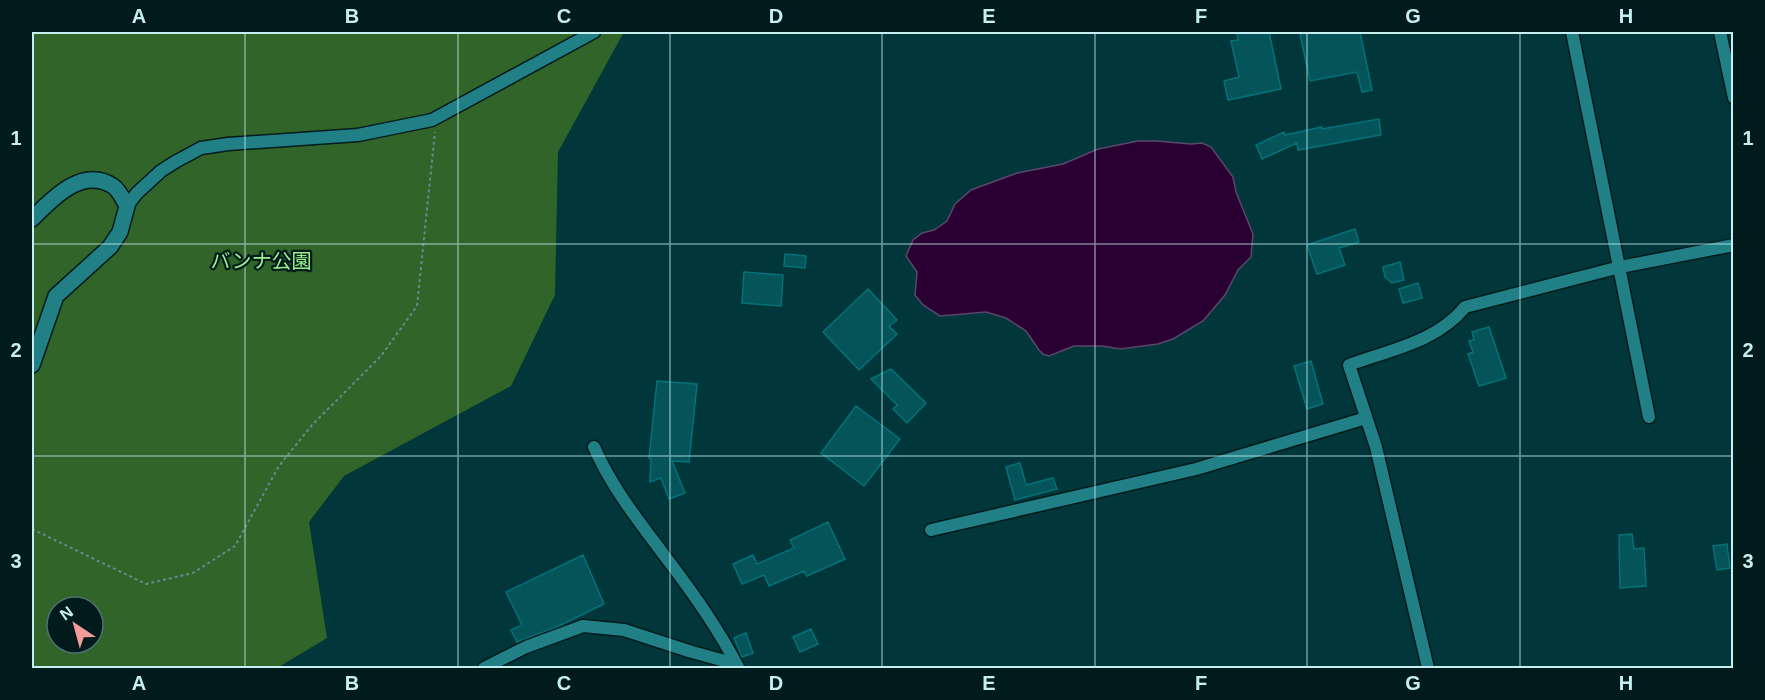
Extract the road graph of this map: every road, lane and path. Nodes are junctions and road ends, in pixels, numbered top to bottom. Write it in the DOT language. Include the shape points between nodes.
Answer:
graph roads {
  1 [pos="594,32"];
  2 [pos="1572,32"];
  3 [pos="1720,32"];
  4 [pos="1734,98"];
  5 [pos="437,118"];
  6 [pos="127,206"];
  7 [pos="32,219"];
  8 [pos="1734,245"];
  9 [pos="1620,267"];
  10 [pos="32,365"];
  11 [pos="1649,417"];
  12 [pos="1366,418"];
  13 [pos="594,447"];
  14 [pos="32,529"];
  15 [pos="931,530"];
  16 [pos="737,666"];
  17 [pos="484,669"];
  18 [pos="1428,669"];
  1 -- 5 [label="street"];
  2 -- 9 [label="street"];
  3 -- 4 [label="street"];
  5 -- 6 [label="street" via="358,135 201,148 175,162"];
  5 -- 14 [label="path" via="417,306 381,356 312,425 279,466 235,546 193,573 146,584"];
  6 -- 7 [label="street" via="115,187 99,180 81,181 60,192"];
  6 -- 10 [label="street" via="120,232 110,247 56,296"];
  8 -- 9 [label="street"];
  9 -- 11 [label="street"];
  9 -- 12 [label="street" via="1465,307 1443,329 1426,338 1349,365"];
  12 -- 15 [label="street" via="1196,469"];
  12 -- 18 [label="street"];
  13 -- 16 [label="street" via="632,514 676,570"];
  16 -- 17 [label="street" via="624,630 583,626 526,647"];
}
